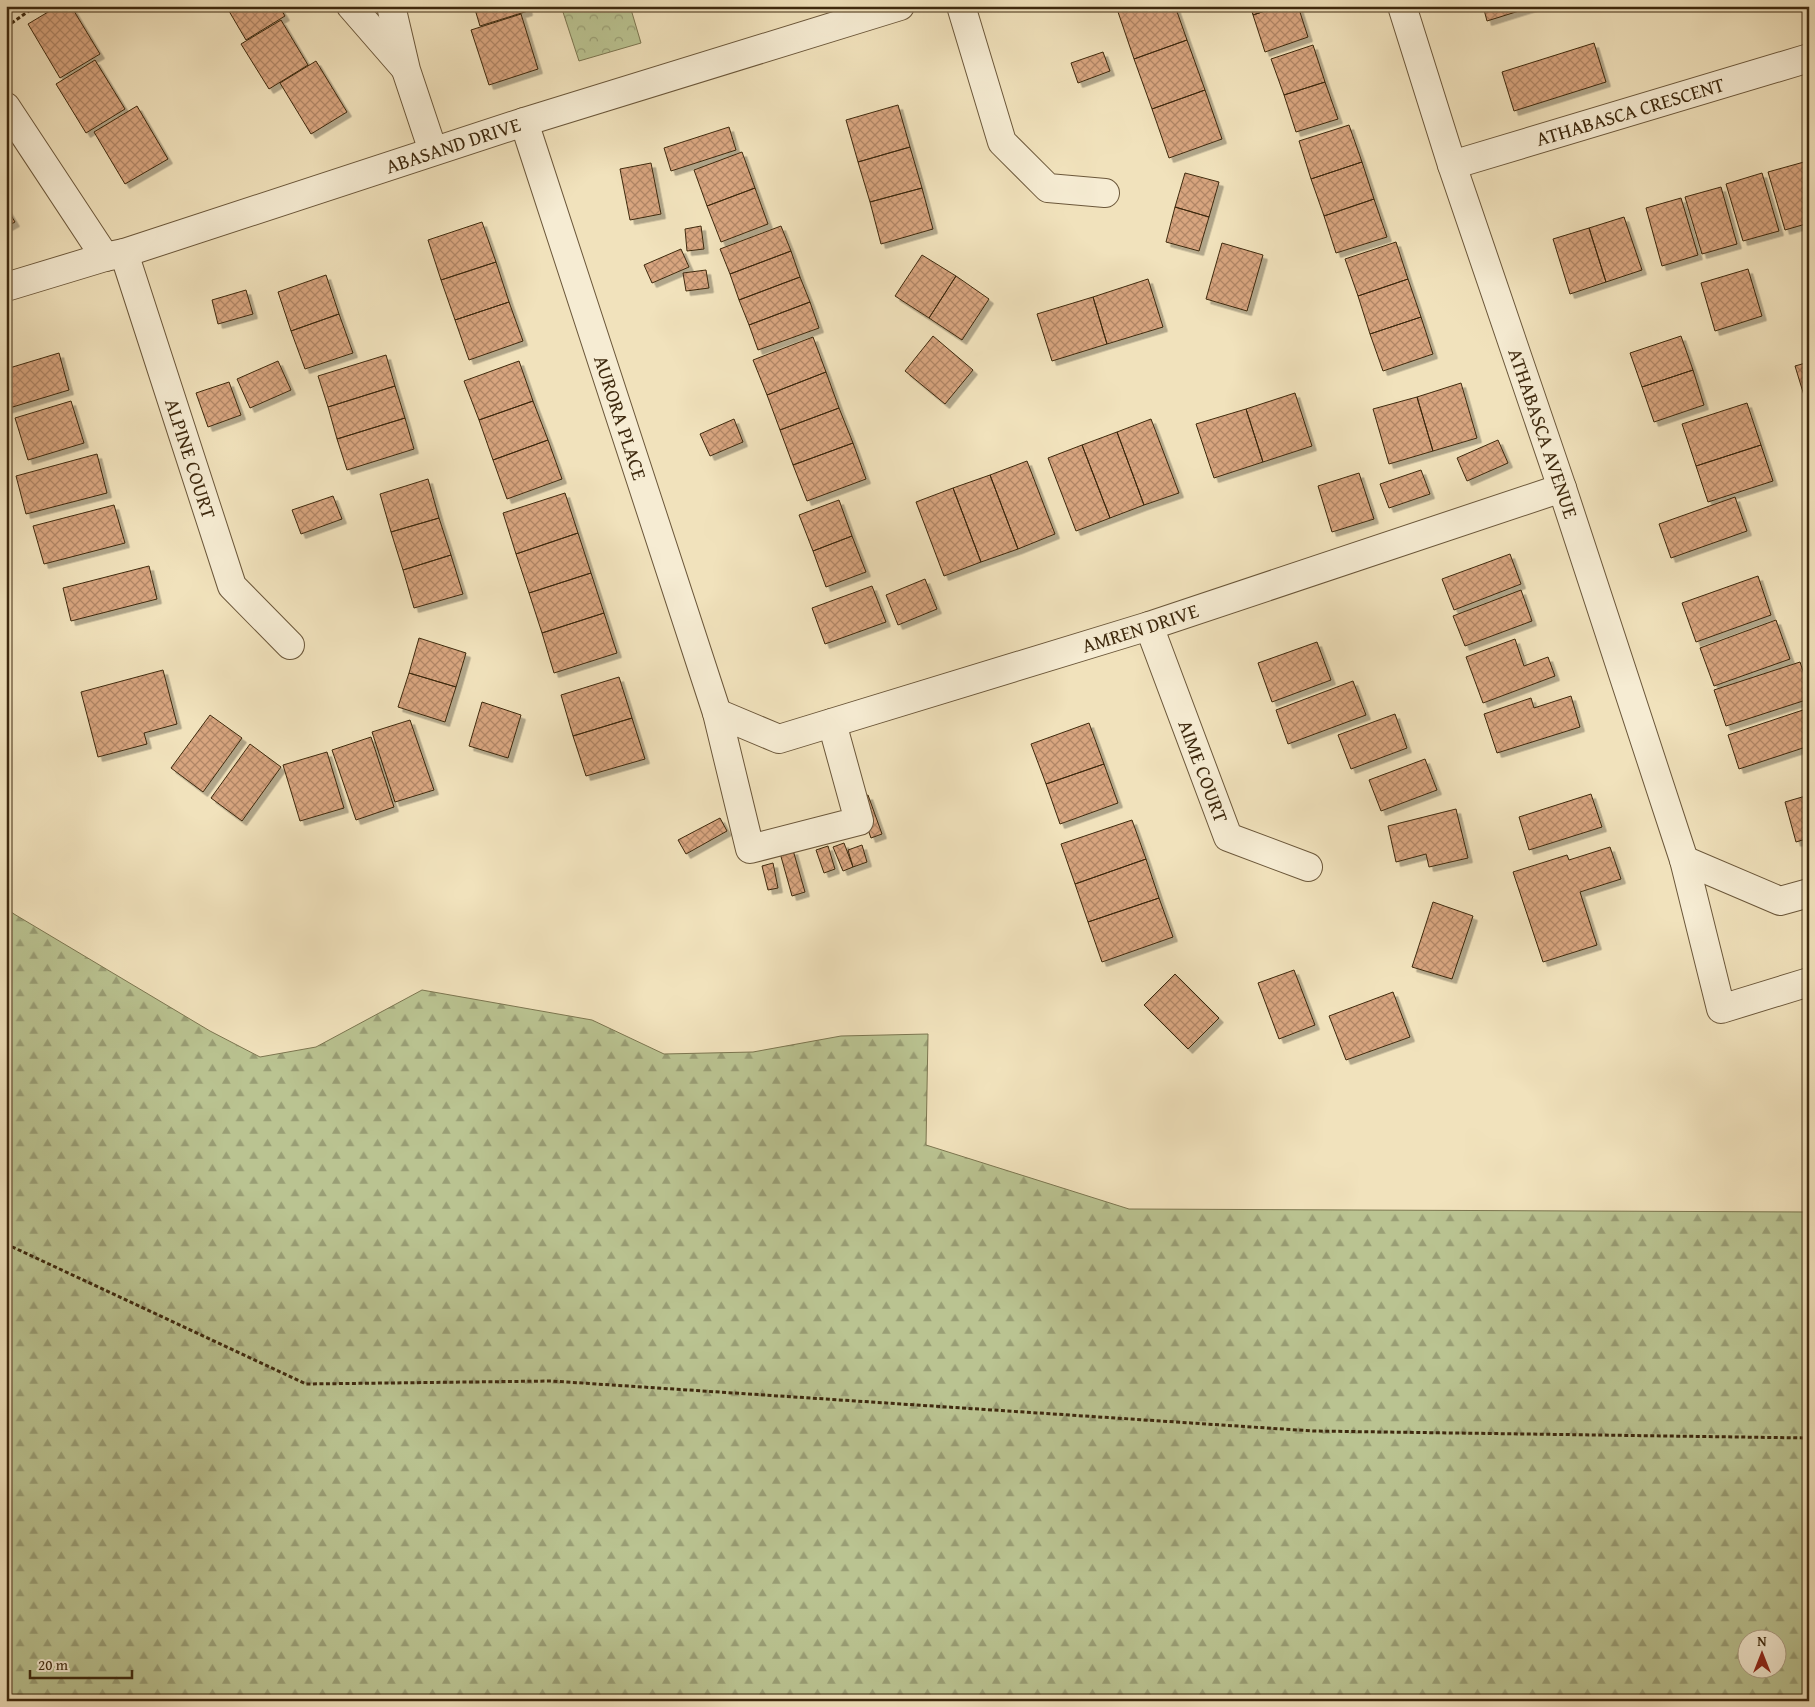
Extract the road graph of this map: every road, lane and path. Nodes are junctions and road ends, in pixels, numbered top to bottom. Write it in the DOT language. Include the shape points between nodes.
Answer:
graph roads {
  1 [pos="36,6"];
  2 [pos="351,6"];
  3 [pos="391,6"];
  4 [pos="900,6"];
  5 [pos="961,6"];
  6 [pos="1402,6"];
  7 [pos="6,27"];
  8 [pos="1809,58"];
  9 [pos="406,70"];
  10 [pos="6,107"];
  11 [pos="524,122"];
  12 [pos="433,151"];
  13 [pos="1452,165"];
  14 [pos="1105,193"];
  15 [pos="114,255"];
  16 [pos="6,287"];
  17 [pos="1562,488"];
  18 [pos="1149,626"];
  19 [pos="290,645"];
  20 [pos="716,713"];
  21 [pos="832,723"];
  22 [pos="1684,860"];
  23 [pos="1308,867"];
  24 [pos="1809,893"];
  25 [pos="1809,982"];
  26 [pos="6,1244"];
  27 [pos="1809,1438"];
  1 -- 7 [label="path"];
  2 -- 9 [label="street"];
  3 -- 9 [label="street"];
  4 -- 11 [label="street, ABASAND DRIVE"];
  5 -- 14 [label="street" via="1002,142 1048,188"];
  6 -- 13 [label="street, ATHABASCA AVENUE"];
  8 -- 13 [label="street, ATHABASCA CRESCENT"];
  9 -- 12 [label="street"];
  10 -- 15 [label="street, ALPINE COURT"];
  11 -- 12 [label="street, ABASAND DRIVE"];
  11 -- 20 [label="street, AURORA PLACE"];
  12 -- 15 [label="street, ABASAND DRIVE"];
  13 -- 17 [label="street, ATHABASCA AVENUE"];
  15 -- 16 [label="street, ABASAND DRIVE"];
  15 -- 19 [label="street, ALPINE COURT" via="232,586"];
  17 -- 18 [label="street, AMREN DRIVE"];
  17 -- 22 [label="street, ATHABASCA AVENUE"];
  18 -- 21 [label="street, AMREN DRIVE"];
  18 -- 23 [label="street, AIME COURT" via="1228,837"];
  20 -- 21 [label="street, AMREN DRIVE" via="779,739"];
  20 -- 21 [label="street, AURORA PLACE" via="750,849 859,820"];
  22 -- 24 [label="street" via="1780,901"];
  22 -- 25 [label="street, ATHABASCA AVENUE" via="1721,1010"];
  26 -- 27 [label="path" via="306,1384 551,1380 1313,1431"];
}
